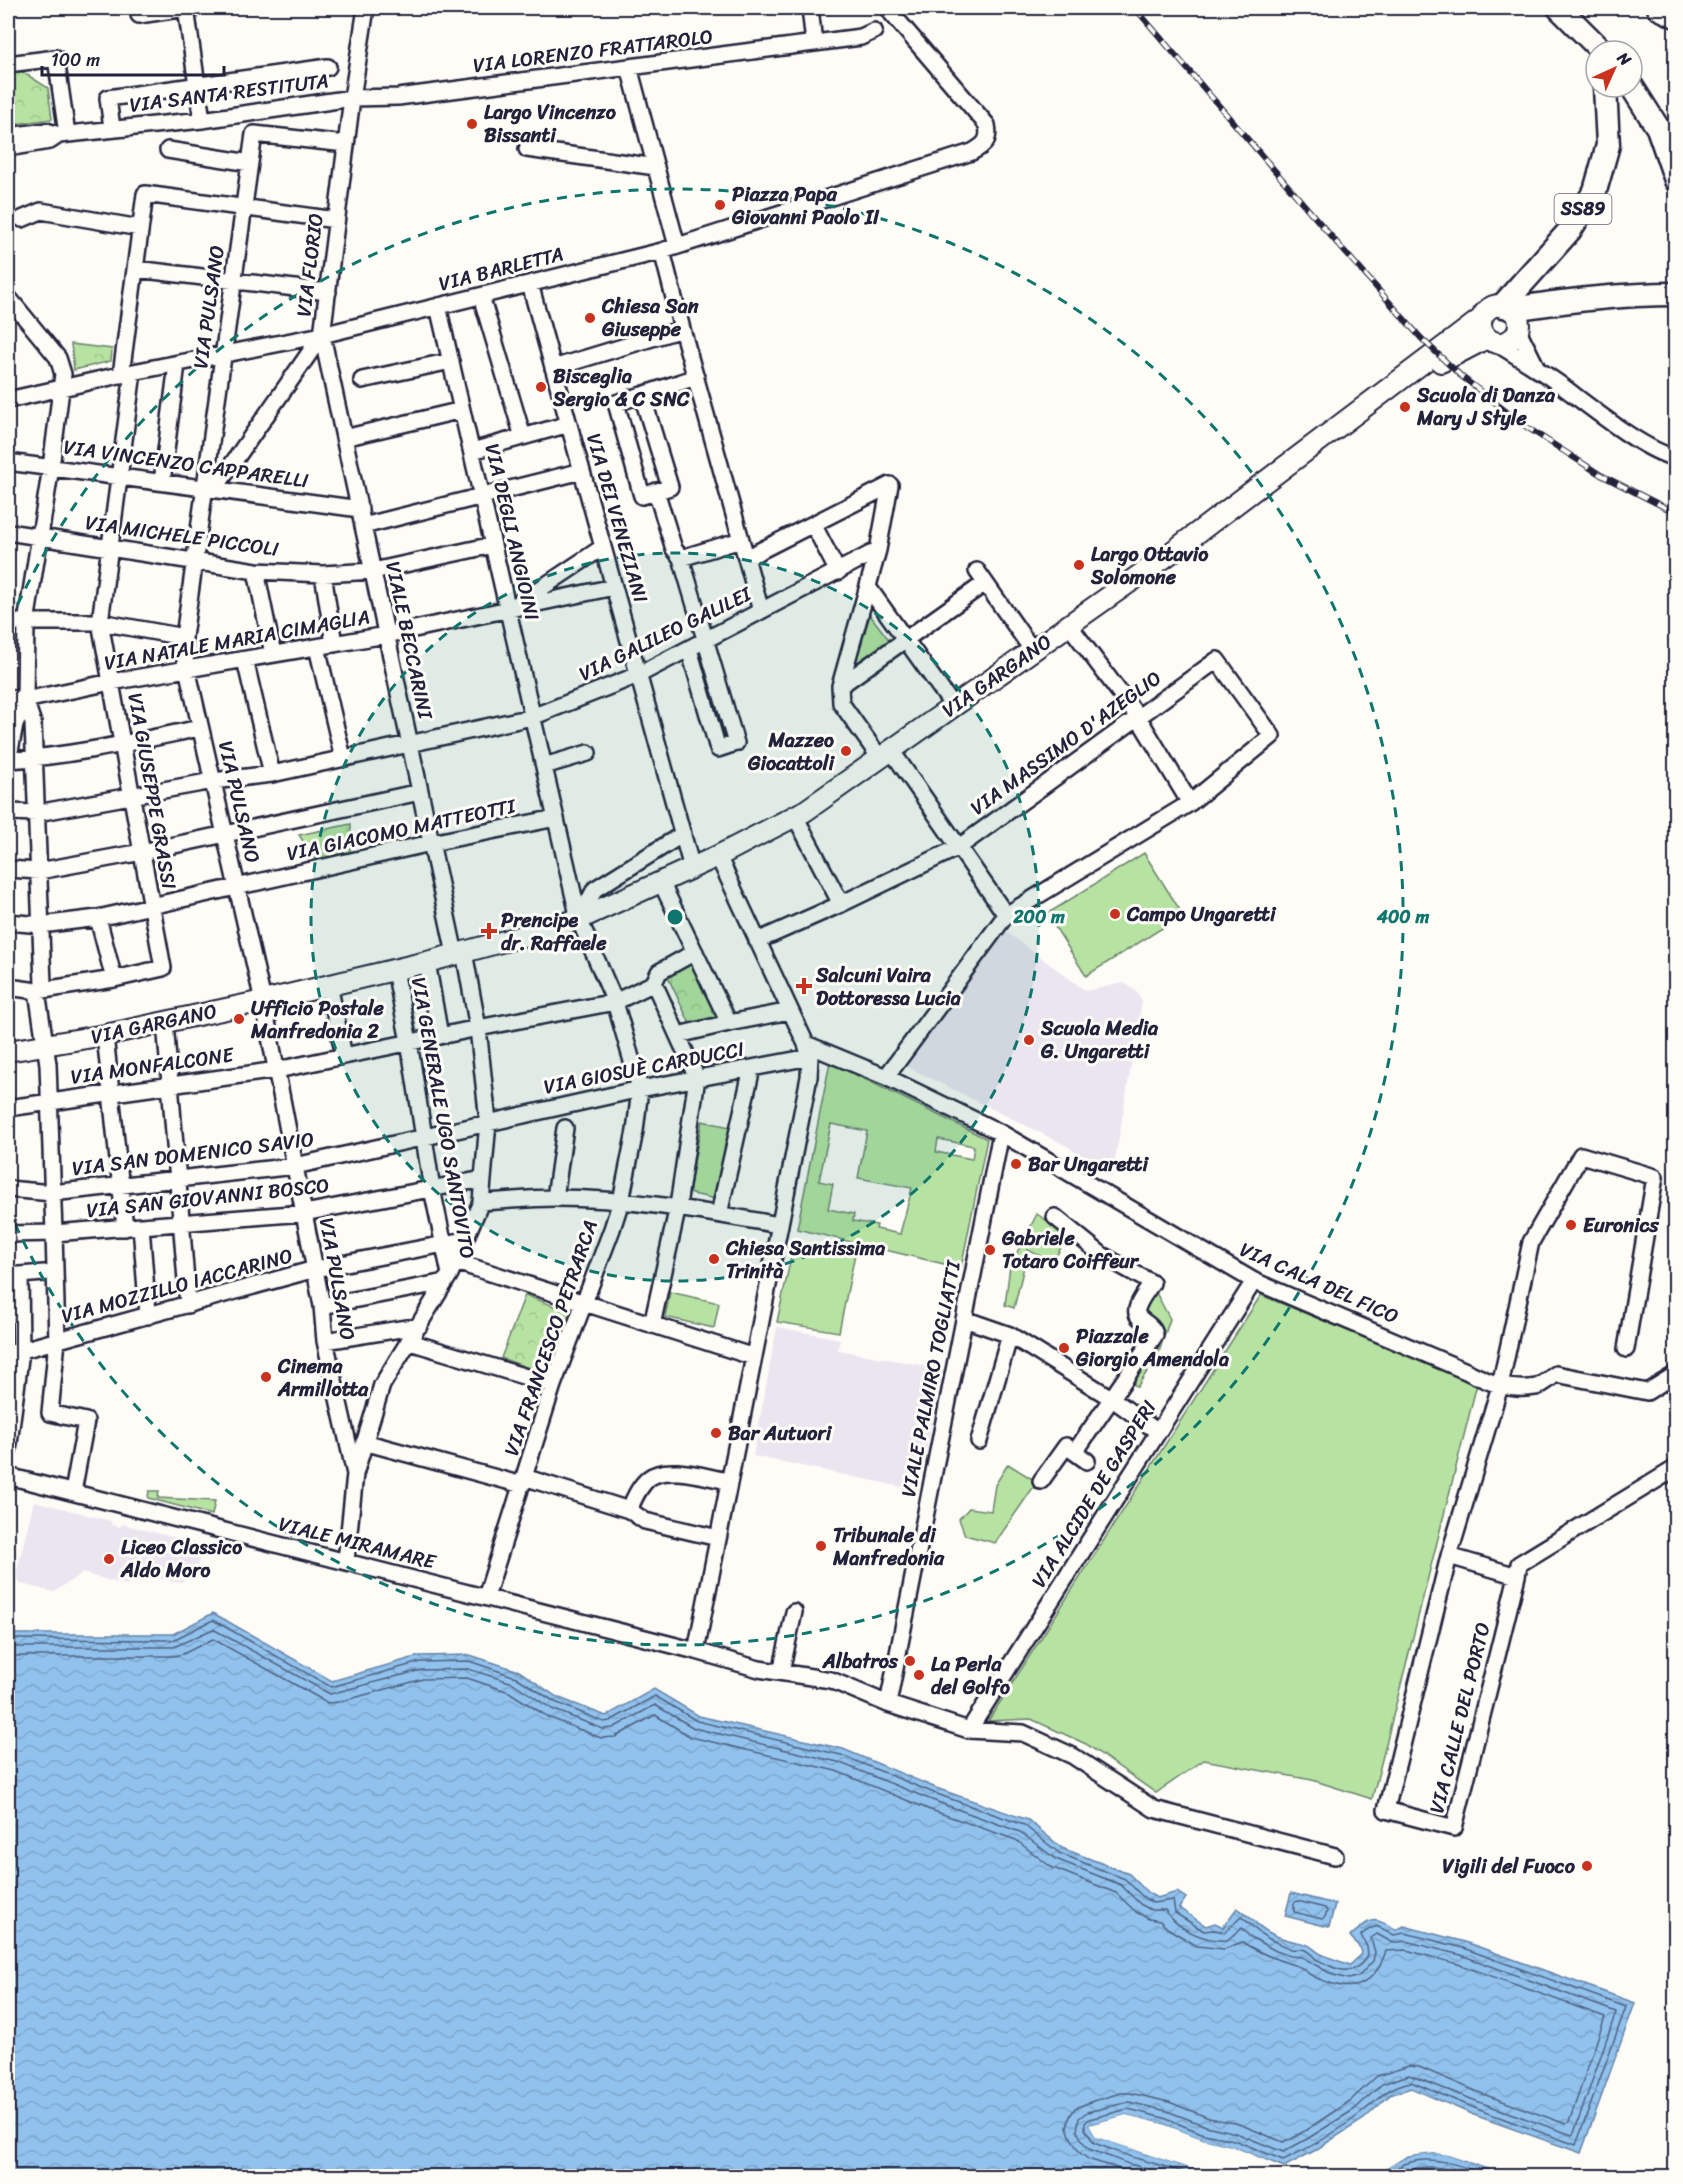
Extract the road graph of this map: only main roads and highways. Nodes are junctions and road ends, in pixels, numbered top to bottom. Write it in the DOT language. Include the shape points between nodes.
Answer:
graph roads {
  1 [pos="1559,8"];
  2 [pos="1587,39"];
  3 [pos="1606,99"];
  4 [pos="1640,99"];
  5 [pos="1676,180"];
  6 [pos="1666,294"];
  7 [pos="1512,317"];
  8 [pos="1482,318"];
  9 [pos="1492,340"];
  10 [pos="1388,389"];
  11 [pos="8,1051"];
  1 -- 2 [label="highway"];
  3 -- 7 [label="highway, SS89" via="1608,145 1595,191"];
  4 -- 5 [label="highway" via="1658,128"];
  6 -- 7 [label="highway" via="1553,303"];
  7 -- 8 [label="main road" via="1490,308"];
  7 -- 9 [label="main road" via="1515,335 1507,342"];
  8 -- 9 [label="main road" via="1482,329"];
  8 -- 10 [label="main road, VIA GARGANO"];
  9 -- 10 [label="main road, VIA GARGANO"];
  10 -- 11 [label="main road, VIA GARGANO" via="1168,555 886,754 795,816 718,856 579,919 427,962 105,1035"];
}
